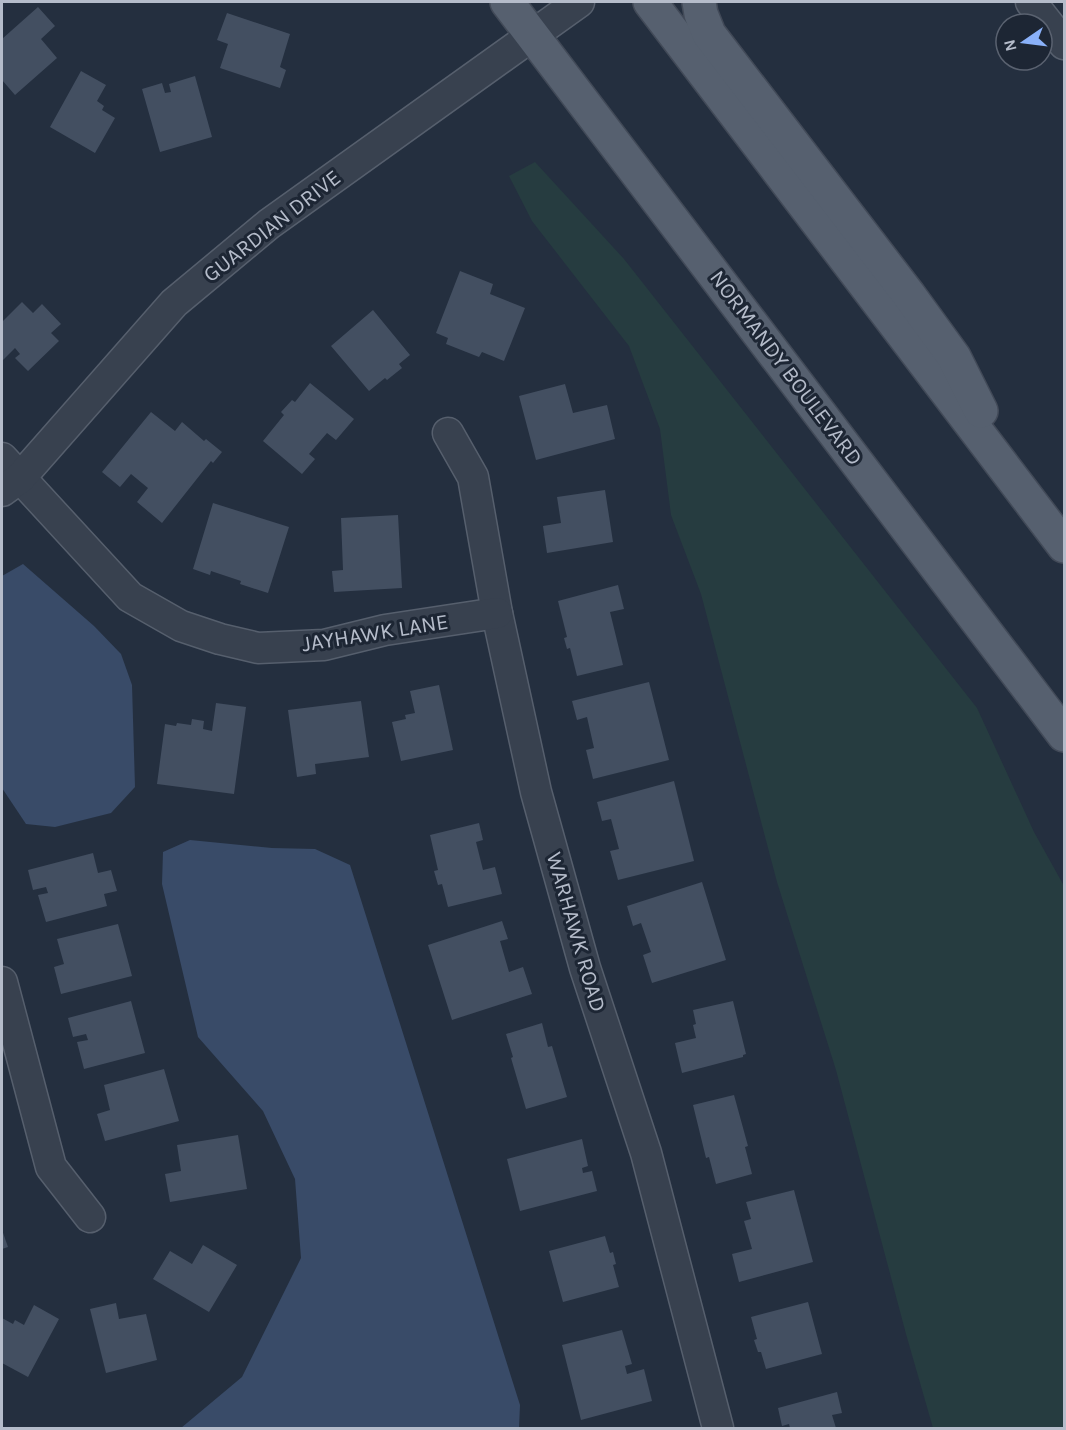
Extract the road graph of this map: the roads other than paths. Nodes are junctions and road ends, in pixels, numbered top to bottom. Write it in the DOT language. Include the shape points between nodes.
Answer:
graph roads {
  1 [pos="507,2"];
  2 [pos="579,2"];
  3 [pos="650,2"];
  4 [pos="699,2"];
  5 [pos="1031,2"];
  6 [pos="532,34"];
  7 [pos="1065,44"];
  8 [pos="448,433"];
  9 [pos="8,476"];
  10 [pos="1018,485"];
  11 [pos="1065,546"];
  12 [pos="497,613"];
  13 [pos="1065,735"];
  14 [pos="2,982"];
  15 [pos="90,1217"];
  16 [pos="718,1428"];
  1 -- 6 [label="main road, NORMANDY BOULEVARD"];
  2 -- 6 [label="street, GUARDIAN DRIVE"];
  3 -- 10 [label="main road"];
  4 -- 10 [label="main road" via="709,33 954,357"];
  5 -- 7 [label="street"];
  6 -- 9 [label="street, GUARDIAN DRIVE" via="269,224 174,303"];
  6 -- 13 [label="main road, NORMANDY BOULEVARD"];
  8 -- 12 [label="street, WARHAWK ROAD" via="473,477"];
  9 -- 12 [label="street, JAYHAWK LANE" via="130,597 181,626 220,639 258,648 324,645 385,630"];
  10 -- 11 [label="main road"];
  12 -- 16 [label="street, WARHAWK ROAD" via="539,803 585,968 646,1153"];
  14 -- 15 [label="street" via="51,1167"];
}
